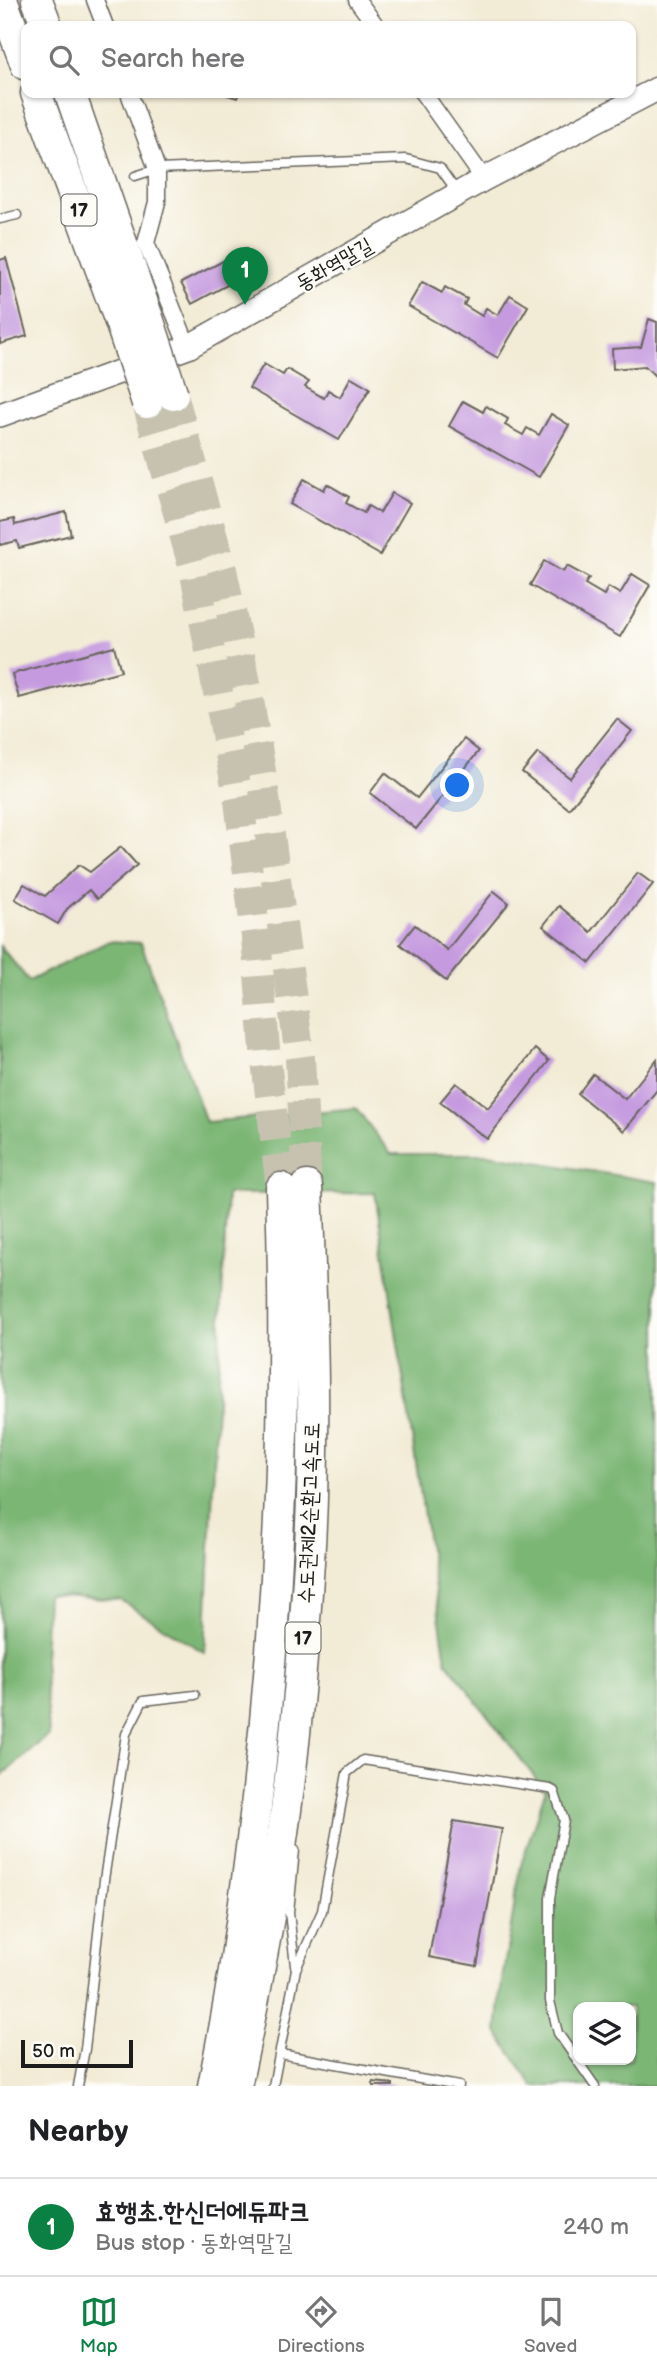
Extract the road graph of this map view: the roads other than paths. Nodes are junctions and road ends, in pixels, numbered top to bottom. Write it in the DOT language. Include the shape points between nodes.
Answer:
graph roads {
  1 [pos="2,0"];
  2 [pos="37,0"];
  3 [pos="95,0"];
  4 [pos="357,0"];
  5 [pos="45,21"];
  6 [pos="103,21"];
  7 [pos="372,21"];
  8 [pos="21,51"];
  9 [pos="657,89"];
  10 [pos="38,98"];
  11 [pos="71,98"];
  12 [pos="131,98"];
  13 [pos="427,98"];
  14 [pos="157,169"];
  15 [pos="135,176"];
  16 [pos="484,179"];
  17 [pos="458,194"];
  18 [pos="17,215"];
  19 [pos="0,219"];
  20 [pos="135,323"];
  21 [pos="188,347"];
  22 [pos="160,399"];
  23 [pos="0,415"];
  24 [pos="298,1695"];
  25 [pos="195,1696"];
  26 [pos="304,1745"];
  27 [pos="295,1842"];
  28 [pos="296,1969"];
  29 [pos="223,2039"];
  30 [pos="279,2054"];
  31 [pos="78,2086"];
  32 [pos="205,2086"];
  33 [pos="213,2086"];
  34 [pos="236,2086"];
  35 [pos="273,2086"];
  36 [pos="459,2086"];
  37 [pos="595,2086"];
  1 -- 8 [label="highway"];
  2 -- 5 [label="highway"];
  3 -- 6 [label="street"];
  4 -- 7 [label="street"];
  9 -- 16 [label="street, 동화역말길"];
  10 -- 20 [label="highway, 17"];
  11 -- 20 [label="highway, 17"];
  12 -- 14 [label="street"];
  13 -- 16 [label="street"];
  14 -- 15 [label="lane"];
  14 -- 17 [label="lane" via="406,159 440,168"];
  14 -- 21 [label="street" via="157,202 146,243"];
  16 -- 17 [label="street, 동화역말길"];
  17 -- 21 [label="street, 동화역말길"];
  18 -- 19 [label="lane"];
  20 -- 22 [label="highway, 17, bridge"];
  21 -- 23 [label="street, 동화역말길"];
  24 -- 26 [label="lane"];
  24 -- 29 [label="highway, 수도권제2순환고속도로 / 17" via="309,1560 313,1361 294,1187 272,1662 244,1907"];
  24 -- 34 [label="highway, 수도권제2순환고속도로 / 17" via="281,1844"];
  25 -- 31 [label="lane" via="144,1701 126,1734"];
  27 -- 28 [label="lane" via="289,1912"];
  28 -- 30 [label="lane"];
  28 -- 37 [label="lane" via="322,1911 347,1773 363,1760 550,1789 564,1820 550,1898 550,2001 558,2033"];
  29 -- 32 [label="lane"];
  29 -- 33 [label="highway, 수도권제2순환고속도로 / 17"];
  30 -- 35 [label="lane"];
  30 -- 36 [label="lane"];
}
